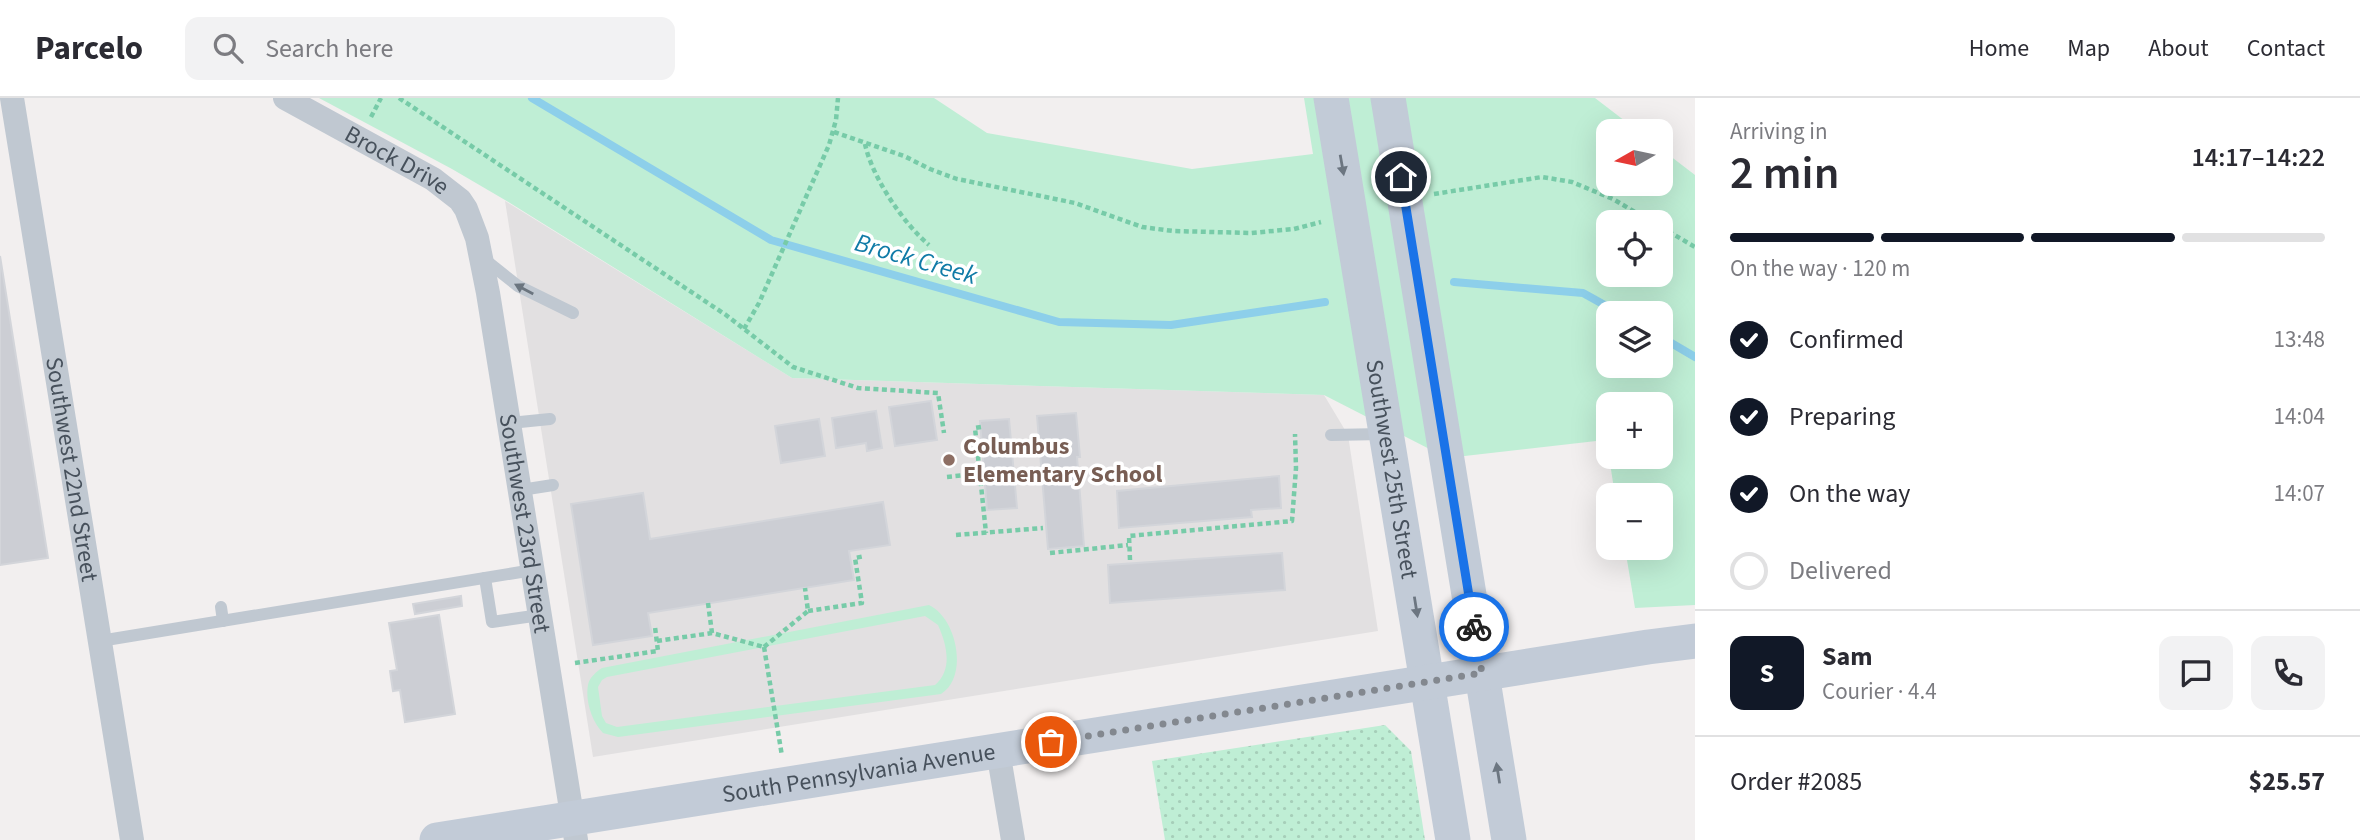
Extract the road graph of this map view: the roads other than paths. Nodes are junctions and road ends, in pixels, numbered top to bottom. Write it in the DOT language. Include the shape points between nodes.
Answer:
graph roads {
  1 [pos="12,98"];
  2 [pos="285,98"];
  3 [pos="1390,106"];
  4 [pos="1333,111"];
  5 [pos="466,209"];
  6 [pos="481,257"];
  7 [pos="573,313"];
  8 [pos="550,419"];
  9 [pos="510,423"];
  10 [pos="1387,434"];
  11 [pos="1331,435"];
  12 [pos="552,485"];
  13 [pos="520,490"];
  14 [pos="533,570"];
  15 [pos="485,578"];
  16 [pos="221,607"];
  17 [pos="540,615"];
  18 [pos="223,621"];
  19 [pos="100,641"];
  20 [pos="1695,641"];
  21 [pos="1482,673"];
  22 [pos="1428,682"];
  23 [pos="998,751"];
  24 [pos="574,829"];
  25 [pos="132,840"];
  26 [pos="437,840"];
  27 [pos="1013,840"];
  28 [pos="1453,840"];
  29 [pos="1509,840"];
  1 -- 19 [label="street, Southwest 22nd Street"];
  2 -- 5 [label="street, Brock Drive" via="433,180"];
  3 -- 4 [label="street"];
  3 -- 21 [label="street"];
  4 -- 10 [label="street, Southwest 25th Street, one-way"];
  5 -- 6 [label="street, Southwest 23rd Street"];
  7 -- 6 [label="lane, one-way" via="518,286"];
  6 -- 9 [label="street, Southwest 23rd Street"];
  8 -- 9 [label="lane"];
  9 -- 13 [label="street, Southwest 23rd Street"];
  10 -- 11 [label="lane"];
  10 -- 22 [label="street, Southwest 25th Street, one-way"];
  12 -- 13 [label="lane"];
  13 -- 14 [label="street, Southwest 23rd Street"];
  14 -- 15 [label="lane"];
  14 -- 17 [label="street, Southwest 23rd Street"];
  15 -- 17 [label="lane" via="492,622"];
  15 -- 18 [label="lane"];
  16 -- 18 [label="lane"];
  17 -- 24 [label="street, Southwest 23rd Street"];
  18 -- 19 [label="lane" via="172,635"];
  19 -- 25 [label="street, Southwest 22nd Street"];
  20 -- 21 [label="street, South Pennsylvania Avenue"];
  21 -- 22 [label="street, South Pennsylvania Avenue"];
  29 -- 21 [label="street, one-way"];
  22 -- 23 [label="street, South Pennsylvania Avenue"];
  22 -- 28 [label="street, Southwest 25th Street"];
  23 -- 24 [label="street, South Pennsylvania Avenue"];
  23 -- 27 [label="street"];
  24 -- 26 [label="street, South Pennsylvania Avenue"];
}
